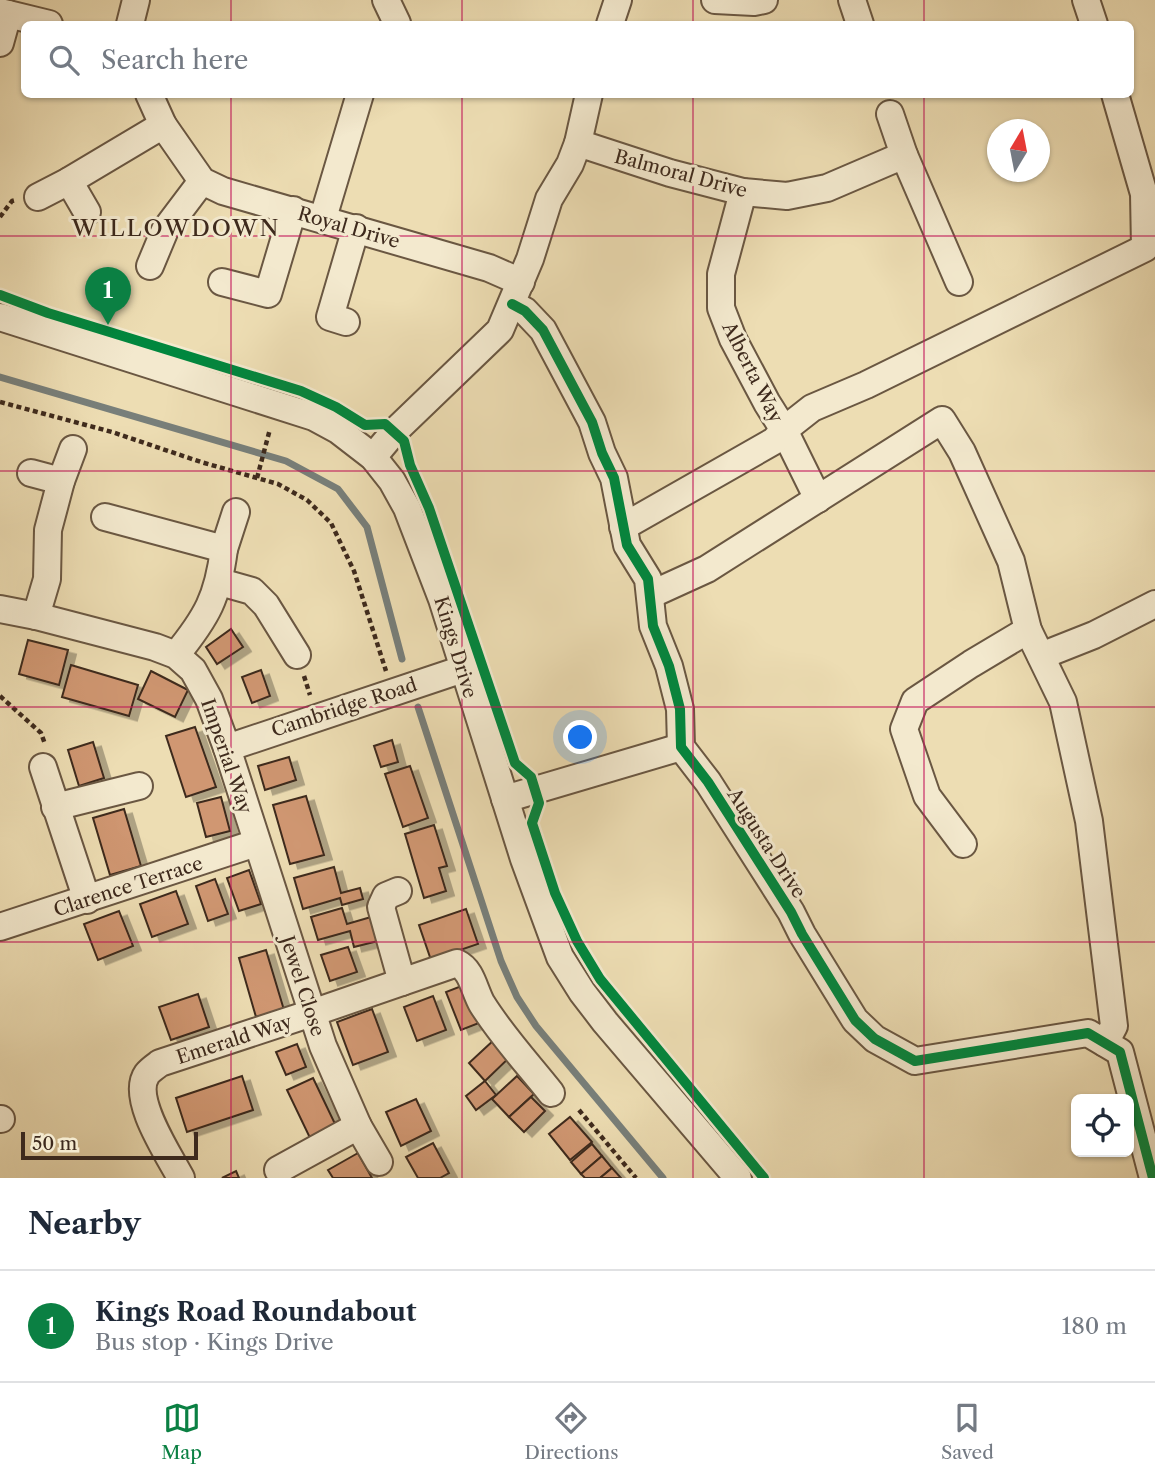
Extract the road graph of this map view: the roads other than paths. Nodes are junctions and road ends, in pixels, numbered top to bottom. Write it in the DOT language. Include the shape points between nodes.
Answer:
graph roads {
  1 [pos="136,0"];
  2 [pos="618,0"];
  3 [pos="715,0"];
  4 [pos="764,0"];
  5 [pos="852,0"];
  6 [pos="1086,0"];
  7 [pos="4,13"];
  8 [pos="37,21"];
  9 [pos="131,21"];
  10 [pos="611,21"];
  11 [pos="859,21"];
  12 [pos="1093,21"];
  13 [pos="0,43"];
  14 [pos="151,98"];
  15 [pos="359,98"];
  16 [pos="588,98"];
  17 [pos="1116,98"];
  18 [pos="890,114"];
  19 [pos="163,125"];
  20 [pos="578,143"];
  21 [pos="904,155"];
  22 [pos="69,181"];
  23 [pos="202,181"];
  24 [pos="743,192"];
  25 [pos="38,197"];
  26 [pos="293,210"];
  27 [pos="87,212"];
  28 [pos="323,218"];
  29 [pos="356,228"];
  30 [pos="150,266"];
  31 [pos="222,282"];
  32 [pos="959,282"];
  33 [pos="517,293"];
  34 [pos="0,317"];
  35 [pos="346,323"];
  36 [pos="783,430"];
  37 [pos="73,449"];
  38 [pos="373,457"];
  39 [pos="32,474"];
  40 [pos="61,481"];
  41 [pos="818,499"];
  42 [pos="236,512"];
  43 [pos="105,517"];
  44 [pos="623,527"];
  45 [pos="224,549"];
  46 [pos="220,582"];
  47 [pos="650,595"];
  48 [pos="1155,604"];
  49 [pos="0,610"];
  50 [pos="36,616"];
  51 [pos="1028,630"];
  52 [pos="176,655"];
  53 [pos="297,655"];
  54 [pos="1041,656"];
  55 [pos="463,669"];
  56 [pos="681,747"];
  57 [pos="227,748"];
  58 [pos="43,767"];
  59 [pos="139,786"];
  60 [pos="505,799"];
  61 [pos="55,807"];
  62 [pos="256,844"];
  63 [pos="963,844"];
  64 [pos="398,891"];
  65 [pos="87,900"];
  66 [pos="0,927"];
  67 [pos="402,982"];
  68 [pos="312,1013"];
  69 [pos="1105,1043"];
  70 [pos="551,1093"];
  71 [pos="358,1126"];
  72 [pos="379,1162"];
  73 [pos="278,1170"];
  74 [pos="181,1178"];
  75 [pos="738,1178"];
  76 [pos="1153,1178"];
  1 -- 9 [label="street"];
  2 -- 10 [label="street"];
  3 -- 4 [label="street"];
  5 -- 11 [label="street"];
  6 -- 12 [label="street"];
  7 -- 8 [label="street"];
  7 -- 13 [label="street"];
  14 -- 19 [label="street"];
  15 -- 28 [label="street"];
  16 -- 20 [label="street"];
  17 -- 36 [label="street" via="1144,194 1145,248 812,408"];
  18 -- 21 [label="street"];
  19 -- 22 [label="street"];
  19 -- 23 [label="street"];
  20 -- 24 [label="street, Balmoral Drive"];
  20 -- 33 [label="street" via="549,200"];
  21 -- 24 [label="street, Balmoral Drive" via="827,188 787,196"];
  21 -- 32 [label="street"];
  22 -- 25 [label="street"];
  22 -- 27 [label="street"];
  23 -- 26 [label="street, Royal Drive"];
  23 -- 30 [label="street" via="165,230"];
  24 -- 36 [label="street, Alberta Way" via="720,274 721,308 738,350"];
  26 -- 28 [label="street, Royal Drive"];
  26 -- 31 [label="street" via="268,294"];
  28 -- 29 [label="street, Royal Drive"];
  29 -- 33 [label="street, Royal Drive" via="489,268"];
  29 -- 35 [label="street" via="330,317"];
  33 -- 38 [label="street" via="500,330"];
  33 -- 44 [label="street" via="525,311 543,330 592,422 614,478"];
  34 -- 38 [label="street, Kings Drive" via="296,410 338,430"];
  36 -- 41 [label="street, Alberta Way"];
  36 -- 44 [label="street" via="774,441"];
  37 -- 40 [label="street"];
  38 -- 55 [label="street, Kings Drive" via="407,508"];
  39 -- 40 [label="street"];
  40 -- 50 [label="street" via="48,530 47,579"];
  41 -- 47 [label="street" via="706,569"];
  41 -- 51 [label="street" via="942,420 962,452 1011,561"];
  42 -- 45 [label="street"];
  43 -- 45 [label="street"];
  44 -- 47 [label="street" via="627,545 648,579"];
  45 -- 46 [label="street"];
  46 -- 52 [label="street" via="199,627"];
  46 -- 53 [label="street" via="253,592"];
  47 -- 56 [label="street" via="653,626 680,709"];
  48 -- 54 [label="street"];
  49 -- 50 [label="street"];
  50 -- 52 [label="street"];
  51 -- 54 [label="street"];
  51 -- 63 [label="street" via="915,701 904,729 928,796"];
  52 -- 57 [label="street, Imperial Way" via="193,670 209,699"];
  54 -- 69 [label="street" via="1063,702 1088,821 1115,1026"];
  55 -- 57 [label="street, Cambridge Road"];
  55 -- 60 [label="street, Kings Drive"];
  56 -- 60 [label="street"];
  56 -- 69 [label="street, Augusta Drive" via="791,912 855,1020 875,1039 915,1061 1088,1033"];
  57 -- 62 [label="street, Imperial Way"];
  58 -- 61 [label="street"];
  59 -- 61 [label="street"];
  60 -- 75 [label="street, Kings Drive" via="552,939 570,973 605,1022"];
  61 -- 65 [label="street"];
  62 -- 65 [label="street, Clarence Terrace"];
  62 -- 68 [label="street, Jewel Close"];
  64 -- 67 [label="street" via="386,896 381,907"];
  65 -- 66 [label="street, Clarence Terrace"];
  67 -- 68 [label="street, Emerald Way"];
  67 -- 70 [label="street, Emerald Way" via="457,963 465,967 490,1016"];
  68 -- 71 [label="street, Jewel Close"];
  68 -- 74 [label="street, Emerald Way" via="160,1063 146,1076 142,1092 147,1112"];
  69 -- 76 [label="street" via="1121,1052"];
  71 -- 72 [label="street, Jewel Close"];
  71 -- 73 [label="street"];
}
